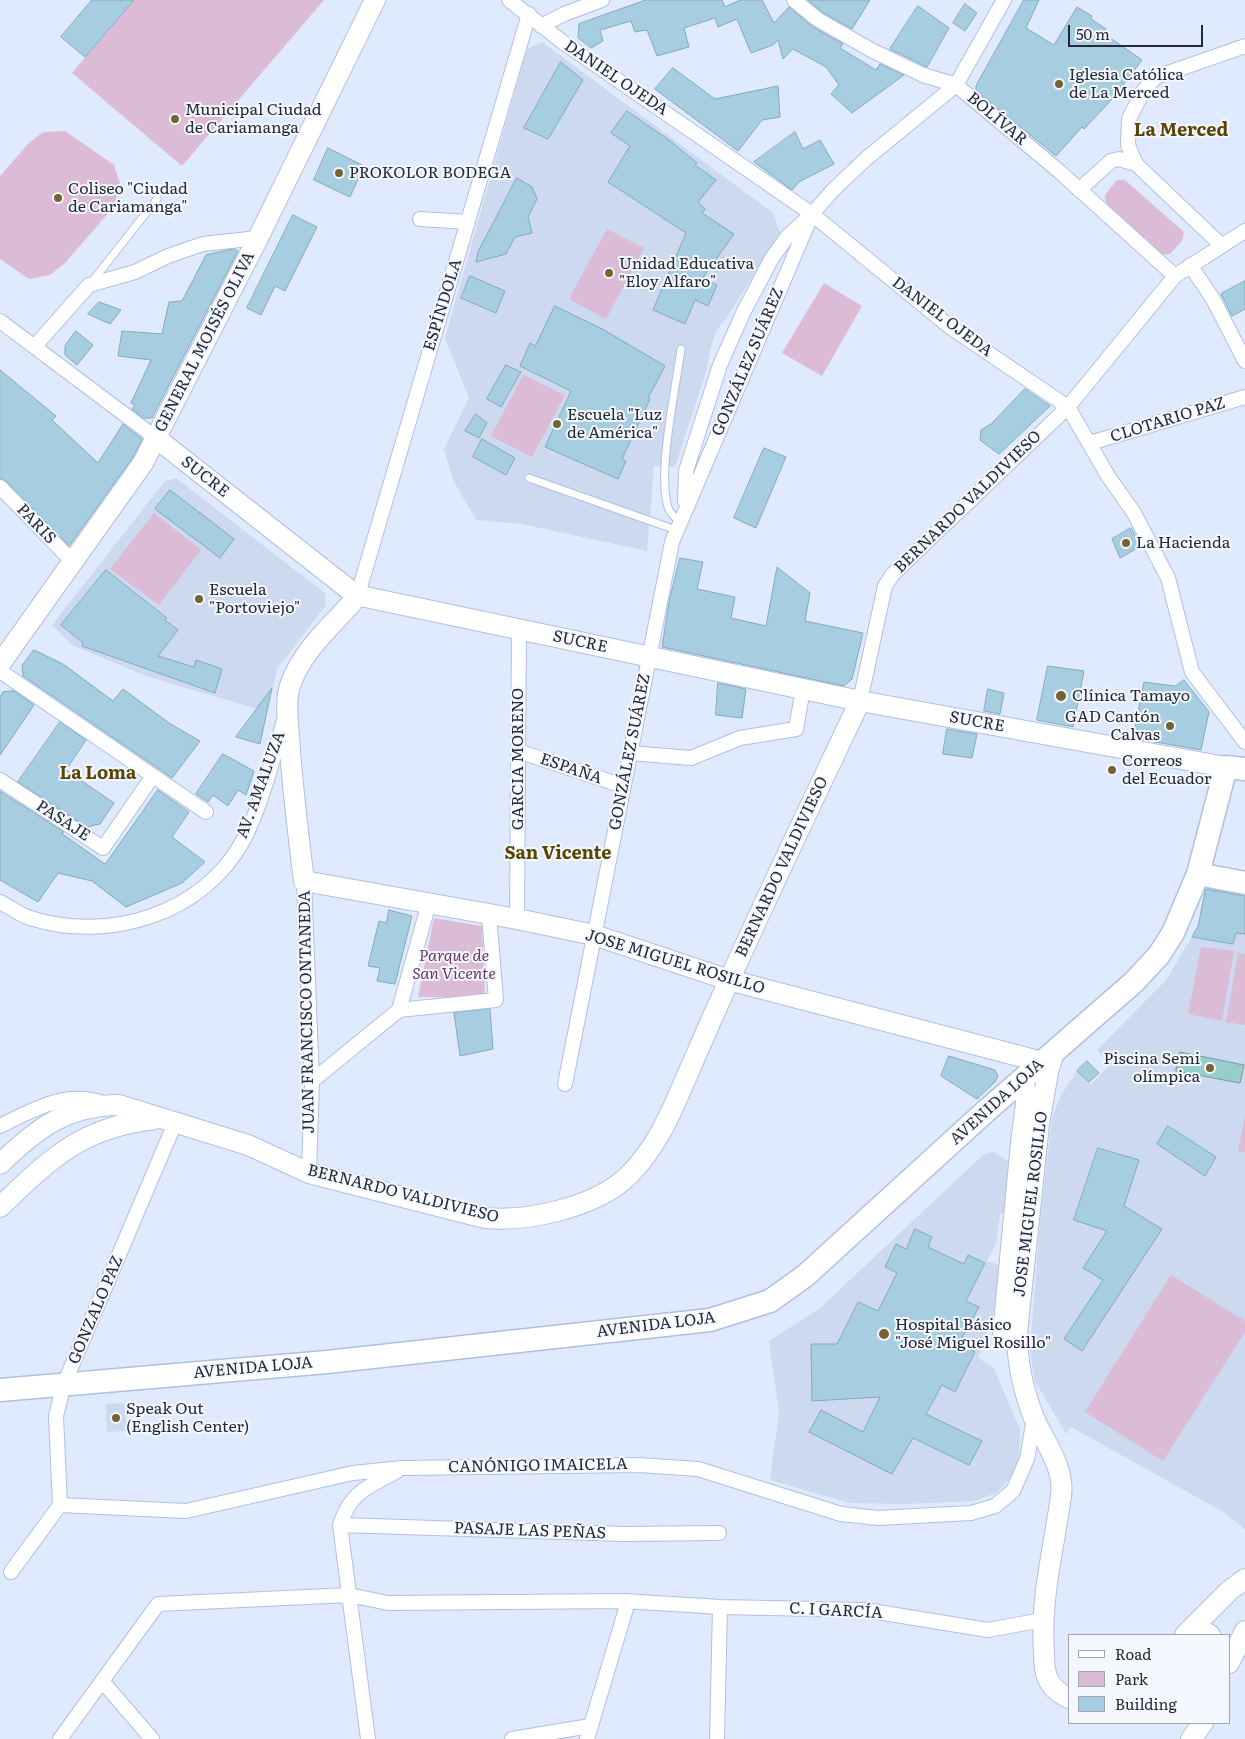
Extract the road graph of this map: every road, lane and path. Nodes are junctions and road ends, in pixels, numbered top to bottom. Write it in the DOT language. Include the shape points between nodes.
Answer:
graph roads {
  1 [pos="376,0"];
  2 [pos="509,0"];
  3 [pos="602,0"];
  4 [pos="794,0"];
  5 [pos="1004,0"];
  6 [pos="529,14"];
  7 [pos="540,26"];
  8 [pos="1245,46"];
  9 [pos="956,85"];
  10 [pos="1136,164"];
  11 [pos="1079,190"];
  12 [pos="157,199"];
  13 [pos="812,214"];
  14 [pos="420,219"];
  15 [pos="468,222"];
  16 [pos="1245,231"];
  17 [pos="258,238"];
  18 [pos="1221,245"];
  19 [pos="1190,265"];
  20 [pos="1175,276"];
  21 [pos="89,285"];
  22 [pos="0,322"];
  23 [pos="35,346"];
  24 [pos="681,349"];
  25 [pos="1245,361"];
  26 [pos="1245,397"];
  27 [pos="1068,407"];
  28 [pos="156,438"];
  29 [pos="1090,443"];
  30 [pos="529,478"];
  31 [pos="0,487"];
  32 [pos="678,526"];
  33 [pos="73,562"];
  34 [pos="356,595"];
  35 [pos="519,630"];
  36 [pos="648,656"];
  37 [pos="0,664"];
  38 [pos="0,672"];
  39 [pos="803,689"];
  40 [pos="860,701"];
  41 [pos="287,706"];
  42 [pos="1245,742"];
  43 [pos="518,751"];
  44 [pos="630,753"];
  45 [pos="1235,768"];
  46 [pos="153,776"];
  47 [pos="0,780"];
  48 [pos="623,786"];
  49 [pos="206,812"];
  50 [pos="1198,874"];
  51 [pos="304,881"];
  52 [pos="1245,883"];
  53 [pos="0,902"];
  54 [pos="429,903"];
  55 [pos="489,914"];
  56 [pos="517,919"];
  57 [pos="594,936"];
  58 [pos="729,980"];
  59 [pos="399,1010"];
  60 [pos="1048,1057"];
  61 [pos="1024,1078"];
  62 [pos="312,1081"];
  63 [pos="565,1084"];
  64 [pos="109,1105"];
  65 [pos="168,1121"];
  66 [pos="0,1126"];
  67 [pos="0,1164"];
  68 [pos="310,1173"];
  69 [pos="0,1207"];
  70 [pos="1021,1378"];
  71 [pos="64,1384"];
  72 [pos="0,1390"];
  73 [pos="1034,1418"];
  74 [pos="402,1468"];
  75 [pos="60,1505"];
  76 [pos="340,1525"];
  77 [pos="719,1533"];
  78 [pos="11,1572"];
  79 [pos="1245,1579"];
  80 [pos="349,1595"];
  81 [pos="628,1602"];
  82 [pos="720,1607"];
  83 [pos="1042,1620"];
  84 [pos="1245,1630"];
  85 [pos="1197,1632"];
  86 [pos="1230,1654"];
  87 [pos="102,1680"];
  88 [pos="1068,1697"];
  89 [pos="1203,1724"];
  90 [pos="588,1733"];
  91 [pos="60,1739"];
  92 [pos="152,1739"];
  93 [pos="368,1739"];
  94 [pos="512,1739"];
  95 [pos="717,1739"];
  96 [pos="1191,1739"];
  1 -- 17 [label="main road, GENERAL MOISÉS OLIVA"];
  2 -- 6 [label="street, DANIEL OJEDA"];
  3 -- 7 [label="street"];
  4 -- 9 [label="street, BOLÍVAR" via="817,19 872,50 923,75"];
  5 -- 9 [label="street, GONZÁLEZ SUÁREZ"];
  6 -- 7 [label="street, DANIEL OJEDA"];
  6 -- 15 [label="street, ESPÍNDOLA"];
  7 -- 13 [label="street, DANIEL OJEDA"];
  8 -- 10 [label="street" via="1156,77 1143,91 1129,119 1128,145"];
  9 -- 11 [label="street, BOLÍVAR"];
  9 -- 13 [label="street, GONZÁLEZ SUÁREZ" via="867,158"];
  10 -- 11 [label="street" via="1119,159 1111,161"];
  10 -- 18 [label="street"];
  11 -- 20 [label="street, BOLÍVAR"];
  12 -- 21 [label="lane"];
  13 -- 27 [label="street, DANIEL OJEDA" via="950,327"];
  13 -- 32 [label="street, GONZÁLEZ SUÁREZ"];
  13 -- 32 [label="street, GONZÁLEZ SUÁREZ" via="787,237 772,258 720,364 686,471"];
  14 -- 15 [label="street"];
  15 -- 34 [label="street, ESPÍNDOLA"];
  16 -- 18 [label="street, BERNARDO VALDIVIESO"];
  17 -- 21 [label="street" via="202,244 135,272"];
  17 -- 28 [label="main road, GENERAL MOISÉS OLIVA"];
  18 -- 19 [label="street, BERNARDO VALDIVIESO"];
  19 -- 20 [label="street, BERNARDO VALDIVIESO"];
  19 -- 25 [label="street" via="1213,298"];
  20 -- 27 [label="street, BERNARDO VALDIVIESO"];
  21 -- 23 [label="street"];
  22 -- 23 [label="street, SUCRE"];
  23 -- 28 [label="street, SUCRE"];
  24 -- 32 [label="lane" via="664,493 668,510"];
  26 -- 29 [label="street, CLOTARIO PAZ"];
  27 -- 29 [label="street, DANIEL OJEDA"];
  27 -- 40 [label="street, BERNARDO VALDIVIESO" via="892,574 885,586"];
  28 -- 33 [label="main road, GENERAL MOISÉS OLIVA"];
  28 -- 34 [label="main road, SUCRE"];
  29 -- 42 [label="street, DANIEL OJEDA" via="1134,513 1168,578 1192,672"];
  30 -- 32 [label="lane"];
  31 -- 33 [label="street, PARIS"];
  32 -- 36 [label="street, GONZÁLEZ SUÁREZ"];
  33 -- 37 [label="main road, GENERAL MOISÉS OLIVA"];
  34 -- 35 [label="main road, SUCRE"];
  34 -- 41 [label="main road, AV. AMALUZA" via="298,666 289,688"];
  35 -- 36 [label="main road, SUCRE"];
  35 -- 43 [label="street, GARCIA MORENO"];
  36 -- 39 [label="main road, SUCRE"];
  36 -- 44 [label="street, GONZÁLEZ SUÁREZ"];
  38 -- 46 [label="street"];
  39 -- 40 [label="main road, SUCRE"];
  39 -- 44 [label="street" via="796,729 740,738 691,758"];
  40 -- 45 [label="main road, SUCRE"];
  40 -- 58 [label="main road, BERNARDO VALDIVIESO"];
  41 -- 51 [label="main road" via="291,780"];
  41 -- 53 [label="street, AV. AMALUZA" via="262,791 244,838 227,864 188,898 167,912 134,922 93,926 62,925 28,918"];
  43 -- 48 [label="street, ESPAÑA"];
  43 -- 56 [label="street, GARCIA MORENO"];
  44 -- 48 [label="street, GONZÁLEZ SUÁREZ"];
  45 -- 50 [label="main road, AVENIDA LOJA"];
  46 -- 47 [label="street, PASAJE" via="103,848"];
  46 -- 49 [label="street"];
  48 -- 57 [label="street, GONZÁLEZ SUÁREZ"];
  50 -- 52 [label="main road"];
  50 -- 60 [label="main road, AVENIDA LOJA" via="1173,933 1159,955 1134,982"];
  51 -- 54 [label="main road, JOSE MIGUEL ROSILLO"];
  51 -- 62 [label="street, JUAN FRANCISCO ONTANEDA"];
  54 -- 55 [label="main road, JOSE MIGUEL ROSILLO"];
  54 -- 59 [label="street"];
  55 -- 56 [label="main road, JOSE MIGUEL ROSILLO"];
  55 -- 59 [label="street" via="496,1000"];
  56 -- 57 [label="main road, JOSE MIGUEL ROSILLO"];
  57 -- 58 [label="main road, JOSE MIGUEL ROSILLO"];
  57 -- 63 [label="street, GONZÁLEZ SUÁREZ"];
  58 -- 60 [label="main road, JOSE MIGUEL ROSILLO"];
  58 -- 68 [label="main road, BERNARDO VALDIVIESO" via="663,1130 635,1169 609,1190 549,1212 507,1220 485,1218"];
  59 -- 62 [label="street"];
  60 -- 61 [label="main road, AVENIDA LOJA"];
  60 -- 70 [label="main road, JOSE MIGUEL ROSILLO" via="1016,1333"];
  61 -- 70 [label="main road" via="1026,1104 1003,1332 1006,1352"];
  61 -- 71 [label="main road, AVENIDA LOJA" via="806,1276 770,1301 710,1320 327,1362"];
  62 -- 68 [label="street, JUAN FRANCISCO ONTANEDA"];
  64 -- 65 [label="main road, BERNARDO VALDIVIESO" via="128,1107"];
  64 -- 66 [label="street" via="92,1099 71,1098 51,1102"];
  64 -- 67 [label="main road, BERNARDO VALDIVIESO" via="78,1109 61,1116 28,1138"];
  65 -- 68 [label="main road, BERNARDO VALDIVIESO" via="248,1145"];
  65 -- 69 [label="main road, BERNARDO VALDIVIESO" via="127,1122 70,1146 47,1162"];
  65 -- 71 [label="street, GONZALO PAZ"];
  70 -- 73 [label="main road, JOSE MIGUEL ROSILLO"];
  71 -- 72 [label="main road, AVENIDA LOJA"];
  71 -- 75 [label="street, GONZALO PAZ" via="56,1416"];
  73 -- 74 [label="street, CANÓNIGO IMAICELA" via="1027,1459 1013,1491 995,1506 971,1513 878,1518 841,1514 698,1469 640,1465"];
  73 -- 83 [label="main road, JOSE MIGUEL ROSILLO" via="1056,1462 1062,1493"];
  74 -- 75 [label="street, CANÓNIGO IMAICELA" via="353,1473 186,1510"];
  74 -- 76 [label="street" via="355,1495"];
  75 -- 78 [label="street"];
  76 -- 77 [label="street, PASAJE LAS PEÑAS" via="624,1534"];
  76 -- 80 [label="street"];
  79 -- 85 [label="main road" via="1230,1590"];
  80 -- 81 [label="street" via="388,1603"];
  80 -- 87 [label="street" via="158,1604"];
  80 -- 93 [label="street"];
  81 -- 82 [label="street, C. I GARCÍA"];
  81 -- 90 [label="street"];
  82 -- 83 [label="street, C. I GARCÍA" via="865,1610 988,1630"];
  82 -- 95 [label="street"];
  83 -- 88 [label="main road, JOSE MIGUEL ROSILLO" via="1044,1666 1048,1678 1057,1691"];
  84 -- 86 [label="main road"];
  87 -- 91 [label="street"];
  87 -- 92 [label="street"];
  89 -- 96 [label="main road"];
  90 -- 94 [label="street"];
}
